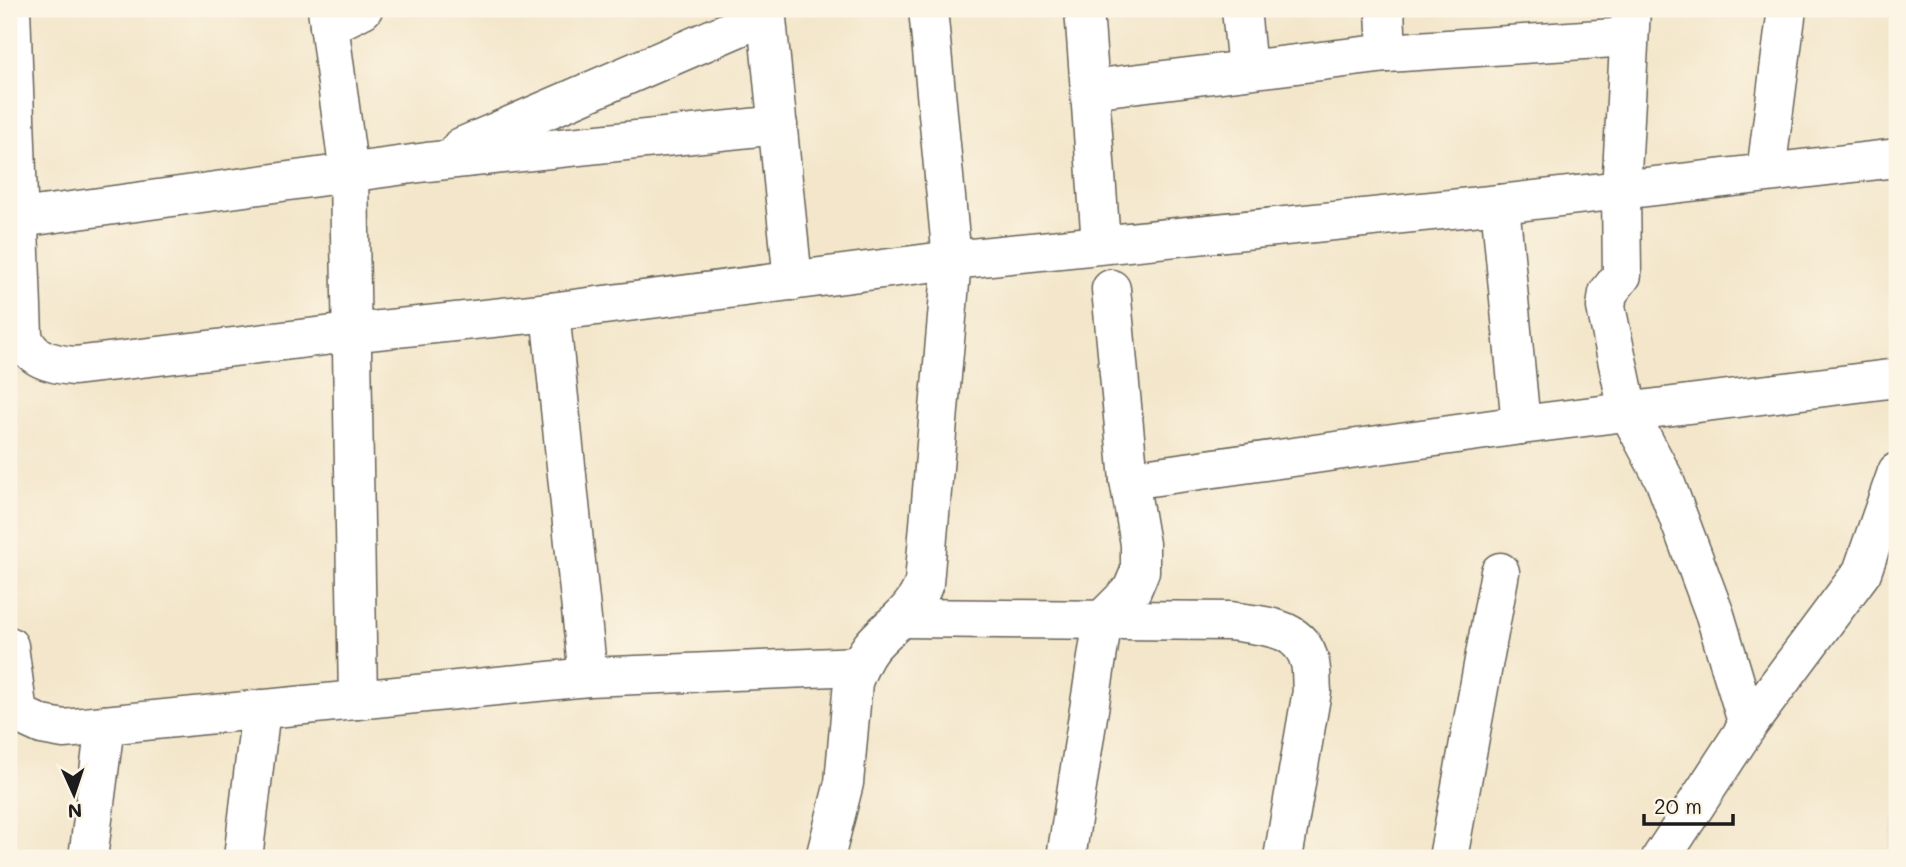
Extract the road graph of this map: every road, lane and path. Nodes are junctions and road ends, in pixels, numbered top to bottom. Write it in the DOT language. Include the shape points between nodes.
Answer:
graph roads {
  1 [pos="10,9"];
  2 [pos="363,9"];
  3 [pos="928,9"];
  4 [pos="1084,9"];
  5 [pos="1241,9"];
  6 [pos="1385,9"];
  7 [pos="1787,9"];
  8 [pos="767,12"];
  9 [pos="328,18"];
  10 [pos="1630,23"];
  11 [pos="1387,53"];
  12 [pos="1247,69"];
  13 [pos="1090,89"];
  14 [pos="778,125"];
  15 [pos="1897,158"];
  16 [pos="427,162"];
  17 [pos="1766,172"];
  18 [pos="349,174"];
  19 [pos="1621,191"];
  20 [pos="16,194"];
  21 [pos="1500,204"];
  22 [pos="1101,244"];
  23 [pos="952,260"];
  24 [pos="793,281"];
  25 [pos="1111,289"];
  26 [pos="550,312"];
  27 [pos="350,333"];
  28 [pos="23,359"];
  29 [pos="1897,378"];
  30 [pos="1628,411"];
  31 [pos="1521,425"];
  32 [pos="1897,472"];
  33 [pos="1129,480"];
  34 [pos="1500,572"];
  35 [pos="903,618"];
  36 [pos="1102,620"];
  37 [pos="9,646"];
  38 [pos="859,666"];
  39 [pos="587,677"];
  40 [pos="358,700"];
  41 [pos="261,709"];
  42 [pos="13,715"];
  43 [pos="105,725"];
  44 [pos="1748,726"];
  45 [pos="88,858"];
  46 [pos="243,858"];
  47 [pos="825,858"];
  48 [pos="1066,858"];
  49 [pos="1283,858"];
  50 [pos="1448,858"];
  51 [pos="1661,858"];
  1 -- 20 [label="street"];
  2 -- 9 [label="street"];
  3 -- 23 [label="street"];
  4 -- 13 [label="street"];
  5 -- 12 [label="street"];
  6 -- 11 [label="street"];
  7 -- 17 [label="street"];
  8 -- 14 [label="street"];
  8 -- 16 [label="street"];
  9 -- 18 [label="street"];
  10 -- 11 [label="street"];
  10 -- 19 [label="street"];
  11 -- 12 [label="street"];
  12 -- 13 [label="street"];
  13 -- 22 [label="street"];
  14 -- 16 [label="street"];
  14 -- 24 [label="street"];
  15 -- 17 [label="street"];
  16 -- 18 [label="street"];
  17 -- 19 [label="street"];
  18 -- 20 [label="street"];
  18 -- 27 [label="street"];
  19 -- 21 [label="street"];
  19 -- 30 [label="street" via="1622,275 1608,293 1606,306"];
  20 -- 28 [label="street"];
  21 -- 22 [label="street"];
  21 -- 31 [label="street"];
  22 -- 23 [label="street"];
  23 -- 24 [label="street"];
  23 -- 35 [label="street" via="924,583 918,600"];
  24 -- 26 [label="street"];
  25 -- 33 [label="street"];
  26 -- 27 [label="street"];
  26 -- 39 [label="street"];
  27 -- 28 [label="street" via="74,366"];
  27 -- 40 [label="street"];
  29 -- 30 [label="street"];
  30 -- 31 [label="street"];
  30 -- 44 [label="street" via="1669,492 1715,615"];
  31 -- 33 [label="street"];
  32 -- 44 [label="street" via="1862,572"];
  33 -- 36 [label="street" via="1140,571 1132,590"];
  34 -- 50 [label="street"];
  35 -- 36 [label="street"];
  35 -- 38 [label="street" via="871,647"];
  36 -- 48 [label="street"];
  36 -- 49 [label="street" via="1230,621 1282,629 1302,643 1311,664 1312,691"];
  37 -- 42 [label="street"];
  38 -- 39 [label="street"];
  38 -- 47 [label="street" via="853,682 844,783"];
  39 -- 40 [label="street"];
  40 -- 41 [label="street"];
  41 -- 43 [label="street"];
  41 -- 46 [label="street"];
  42 -- 43 [label="street" via="64,729"];
  43 -- 45 [label="street"];
  44 -- 51 [label="street"];
}
